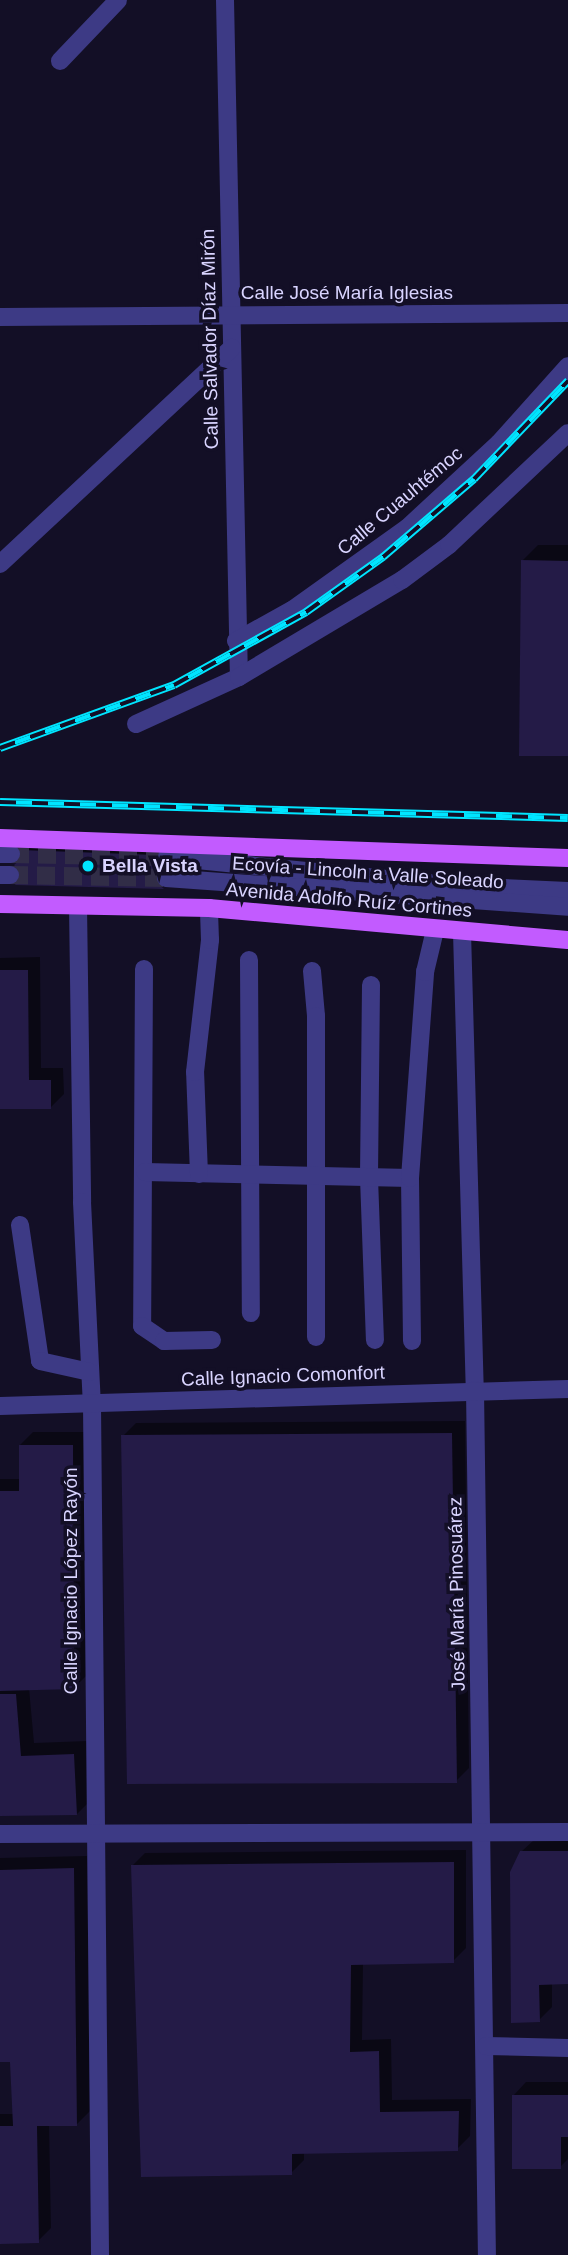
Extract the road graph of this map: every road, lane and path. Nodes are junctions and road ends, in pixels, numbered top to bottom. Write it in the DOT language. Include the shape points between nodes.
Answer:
graph roads {
  1 [pos="118,0"];
  2 [pos="225,0"];
  3 [pos="60,61"];
  4 [pos="568,313"];
  5 [pos="231,316"];
  6 [pos="0,317"];
  7 [pos="232,348"];
  8 [pos="568,366"];
  9 [pos="568,433"];
  10 [pos="0,564"];
  11 [pos="236,642"];
  12 [pos="239,677"];
  13 [pos="136,724"];
  14 [pos="0,838"];
  15 [pos="167,856"];
  16 [pos="568,858"];
  17 [pos="166,878"];
  18 [pos="568,891"];
  19 [pos="510,897"];
  20 [pos="0,904"];
  21 [pos="78,906"];
  22 [pos="568,907"];
  23 [pos="209,908"];
  24 [pos="435,930"];
  25 [pos="462,932"];
  26 [pos="568,940"];
  27 [pos="248,960"];
  28 [pos="144,969"];
  29 [pos="312,971"];
  30 [pos="371,985"];
  31 [pos="145,1172"];
  32 [pos="199,1174"];
  33 [pos="253,1177"];
  34 [pos="313,1177"];
  35 [pos="369,1178"];
  36 [pos="410,1178"];
  37 [pos="20,1225"];
  38 [pos="251,1313"];
  39 [pos="316,1337"];
  40 [pos="212,1340"];
  41 [pos="375,1340"];
  42 [pos="412,1341"];
  43 [pos="90,1371"];
  44 [pos="568,1389"];
  45 [pos="475,1390"];
  46 [pos="92,1404"];
  47 [pos="0,1406"];
  48 [pos="482,1831"];
  49 [pos="568,1832"];
  50 [pos="93,1833"];
  51 [pos="0,1834"];
  52 [pos="486,2046"];
  53 [pos="568,2048"];
  54 [pos="100,2255"];
  55 [pos="487,2255"];
  1 -- 3 [label="street"];
  2 -- 5 [label="street, Calle Salvador Díaz Mirón"];
  4 -- 5 [label="street, Calle José María Iglesias"];
  5 -- 6 [label="street, Calle José María Iglesias"];
  5 -- 7 [label="street, Calle Salvador Díaz Mirón"];
  7 -- 10 [label="street"];
  7 -- 11 [label="street, Calle Salvador Díaz Mirón"];
  8 -- 11 [label="street, Calle Cuauhtémoc" via="499,443 407,528 292,610"];
  9 -- 12 [label="street" via="449,545 402,580"];
  11 -- 12 [label="street, Calle Salvador Díaz Mirón"];
  12 -- 13 [label="street"];
  14 -- 16 [label="main road"];
  15 -- 19 [label="street"];
  17 -- 19 [label="street, Ecovía - Lincoln a Valle Soleado"];
  18 -- 19 [label="street"];
  19 -- 22 [label="street, Ecovía - Lincoln a Valle Soleado"];
  20 -- 21 [label="main road, Avenida Adolfo Ruíz Cortines"];
  21 -- 23 [label="main road, Avenida Adolfo Ruíz Cortines"];
  21 -- 43 [label="street, Calle Ignacio López Rayón"];
  23 -- 24 [label="main road, Avenida Adolfo Ruíz Cortines"];
  23 -- 32 [label="street" via="210,940 195,1072"];
  24 -- 25 [label="main road, Avenida Adolfo Ruíz Cortines"];
  24 -- 36 [label="street" via="425,972"];
  25 -- 26 [label="main road, Avenida Adolfo Ruíz Cortines"];
  25 -- 45 [label="street, José María Pinosuárez"];
  27 -- 33 [label="street"];
  28 -- 31 [label="street"];
  29 -- 34 [label="street" via="316,1016"];
  30 -- 35 [label="street"];
  31 -- 32 [label="street"];
  31 -- 40 [label="street" via="142,1326 164,1341"];
  32 -- 33 [label="street"];
  33 -- 34 [label="street"];
  33 -- 38 [label="street"];
  34 -- 35 [label="street"];
  34 -- 39 [label="street"];
  35 -- 36 [label="street"];
  35 -- 41 [label="street"];
  36 -- 42 [label="street"];
  37 -- 43 [label="street" via="40,1361"];
  43 -- 46 [label="street, Calle Ignacio López Rayón"];
  44 -- 45 [label="street, Calle Ignacio Comonfort"];
  45 -- 46 [label="street, Calle Ignacio Comonfort"];
  45 -- 48 [label="street, José María Pinosuárez"];
  46 -- 47 [label="street, Calle Ignacio Comonfort"];
  46 -- 50 [label="street, Calle Ignacio López Rayón"];
  48 -- 49 [label="street"];
  48 -- 50 [label="street"];
  48 -- 52 [label="street, José María Pinosuárez"];
  50 -- 51 [label="street"];
  50 -- 54 [label="street, Calle Ignacio López Rayón"];
  52 -- 53 [label="street"];
  52 -- 55 [label="street, José María Pinosuárez"];
}
